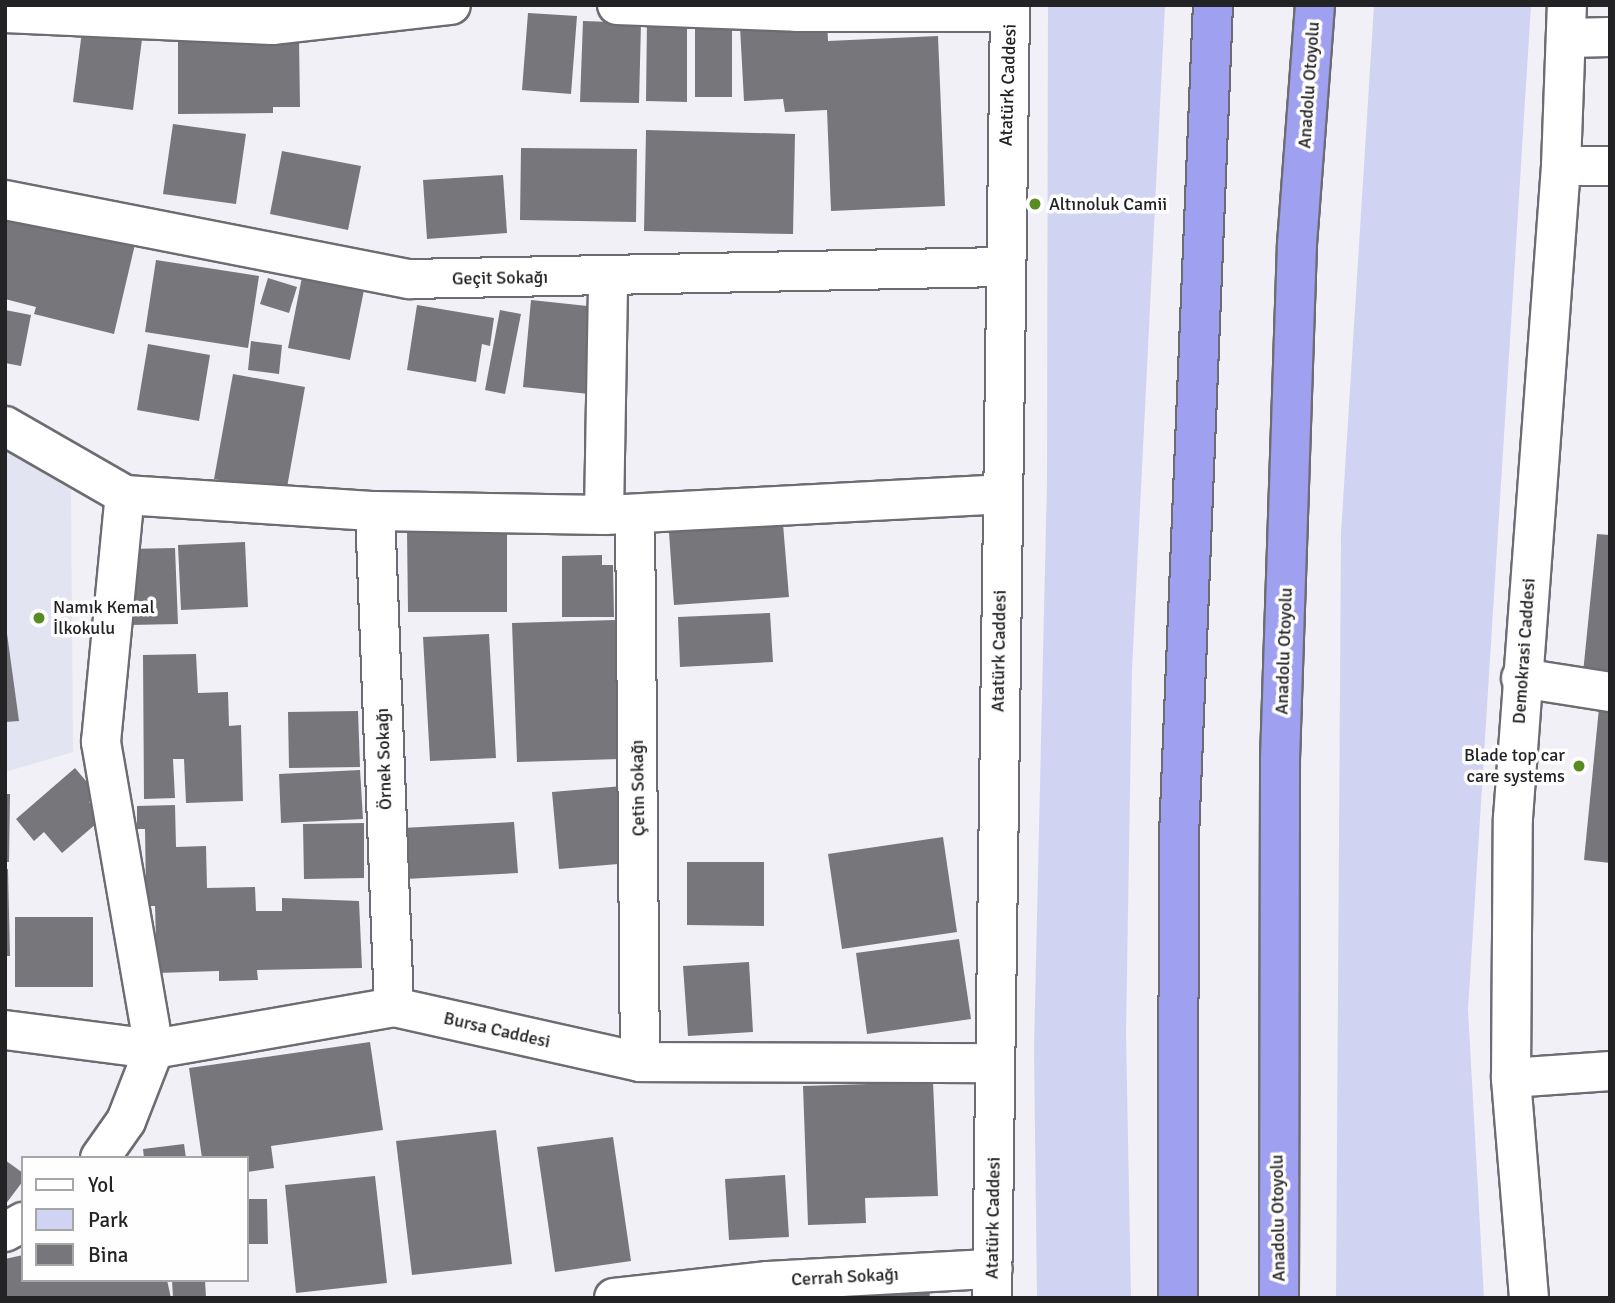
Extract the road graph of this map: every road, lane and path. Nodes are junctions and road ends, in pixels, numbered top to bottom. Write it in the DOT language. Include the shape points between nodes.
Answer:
graph roads {
  1 [pos="451,5"];
  2 [pos="617,5"];
  3 [pos="1213,5"];
  4 [pos="1315,5"];
  5 [pos="797,9"];
  6 [pos="1010,9"];
  7 [pos="5,13"];
  8 [pos="1568,21"];
  9 [pos="1610,37"];
  10 [pos="1561,166"];
  11 [pos="1610,166"];
  12 [pos="5,200"];
  13 [pos="1003,267"];
  14 [pos="608,277"];
  15 [pos="5,426"];
  16 [pos="1002,494"];
  17 [pos="125,495"];
  18 [pos="375,510"];
  19 [pos="619,514"];
  20 [pos="1521,678"];
  21 [pos="1610,692"];
  22 [pos="394,1007"];
  23 [pos="5,1030"];
  24 [pos="154,1049"];
  25 [pos="640,1062"];
  26 [pos="994,1063"];
  27 [pos="1610,1071"];
  28 [pos="1511,1078"];
  29 [pos="101,1156"];
  30 [pos="21,1223"];
  31 [pos="5,1232"];
  32 [pos="1000,1288"];
  33 [pos="614,1298"];
  34 [pos="1178,1298"];
  35 [pos="1279,1298"];
  36 [pos="1529,1298"];
  1 -- 7 [label="street" via="272,25"];
  2 -- 5 [label="street"];
  3 -- 34 [label="highway" via="1180,823"];
  4 -- 35 [label="highway, Anadolu Otoyolu" via="1297,244 1280,760"];
  5 -- 6 [label="street"];
  6 -- 13 [label="street, Atatürk Caddesi"];
  8 -- 9 [label="street"];
  8 -- 10 [label="street, Demokrasi Caddesi"];
  10 -- 11 [label="street"];
  10 -- 20 [label="street, Demokrasi Caddesi"];
  12 -- 14 [label="street, Geçit Sokağı" via="409,279"];
  13 -- 14 [label="street, Geçit Sokağı"];
  13 -- 16 [label="street, Atatürk Caddesi"];
  14 -- 19 [label="street, Çetin Sokağı"];
  15 -- 17 [label="street"];
  16 -- 19 [label="street"];
  16 -- 26 [label="street, Atatürk Caddesi"];
  17 -- 18 [label="street"];
  17 -- 24 [label="street" via="101,742"];
  18 -- 19 [label="street"];
  18 -- 22 [label="street, Örnek Sokağı"];
  19 -- 25 [label="street, Çetin Sokağı"];
  20 -- 21 [label="street"];
  20 -- 28 [label="street, Demokrasi Caddesi" via="1513,818"];
  22 -- 24 [label="street, Bursa Caddesi"];
  22 -- 25 [label="street, Bursa Caddesi"];
  23 -- 24 [label="street, Bursa Caddesi"];
  24 -- 29 [label="street" via="127,1121"];
  25 -- 26 [label="street, Bursa Caddesi"];
  26 -- 32 [label="street, Atatürk Caddesi"];
  27 -- 28 [label="street"];
  28 -- 36 [label="street, Demokrasi Caddesi"];
  30 -- 31 [label="street"];
  32 -- 33 [label="street, Cerrah Sokağı" via="768,1281"];
}
